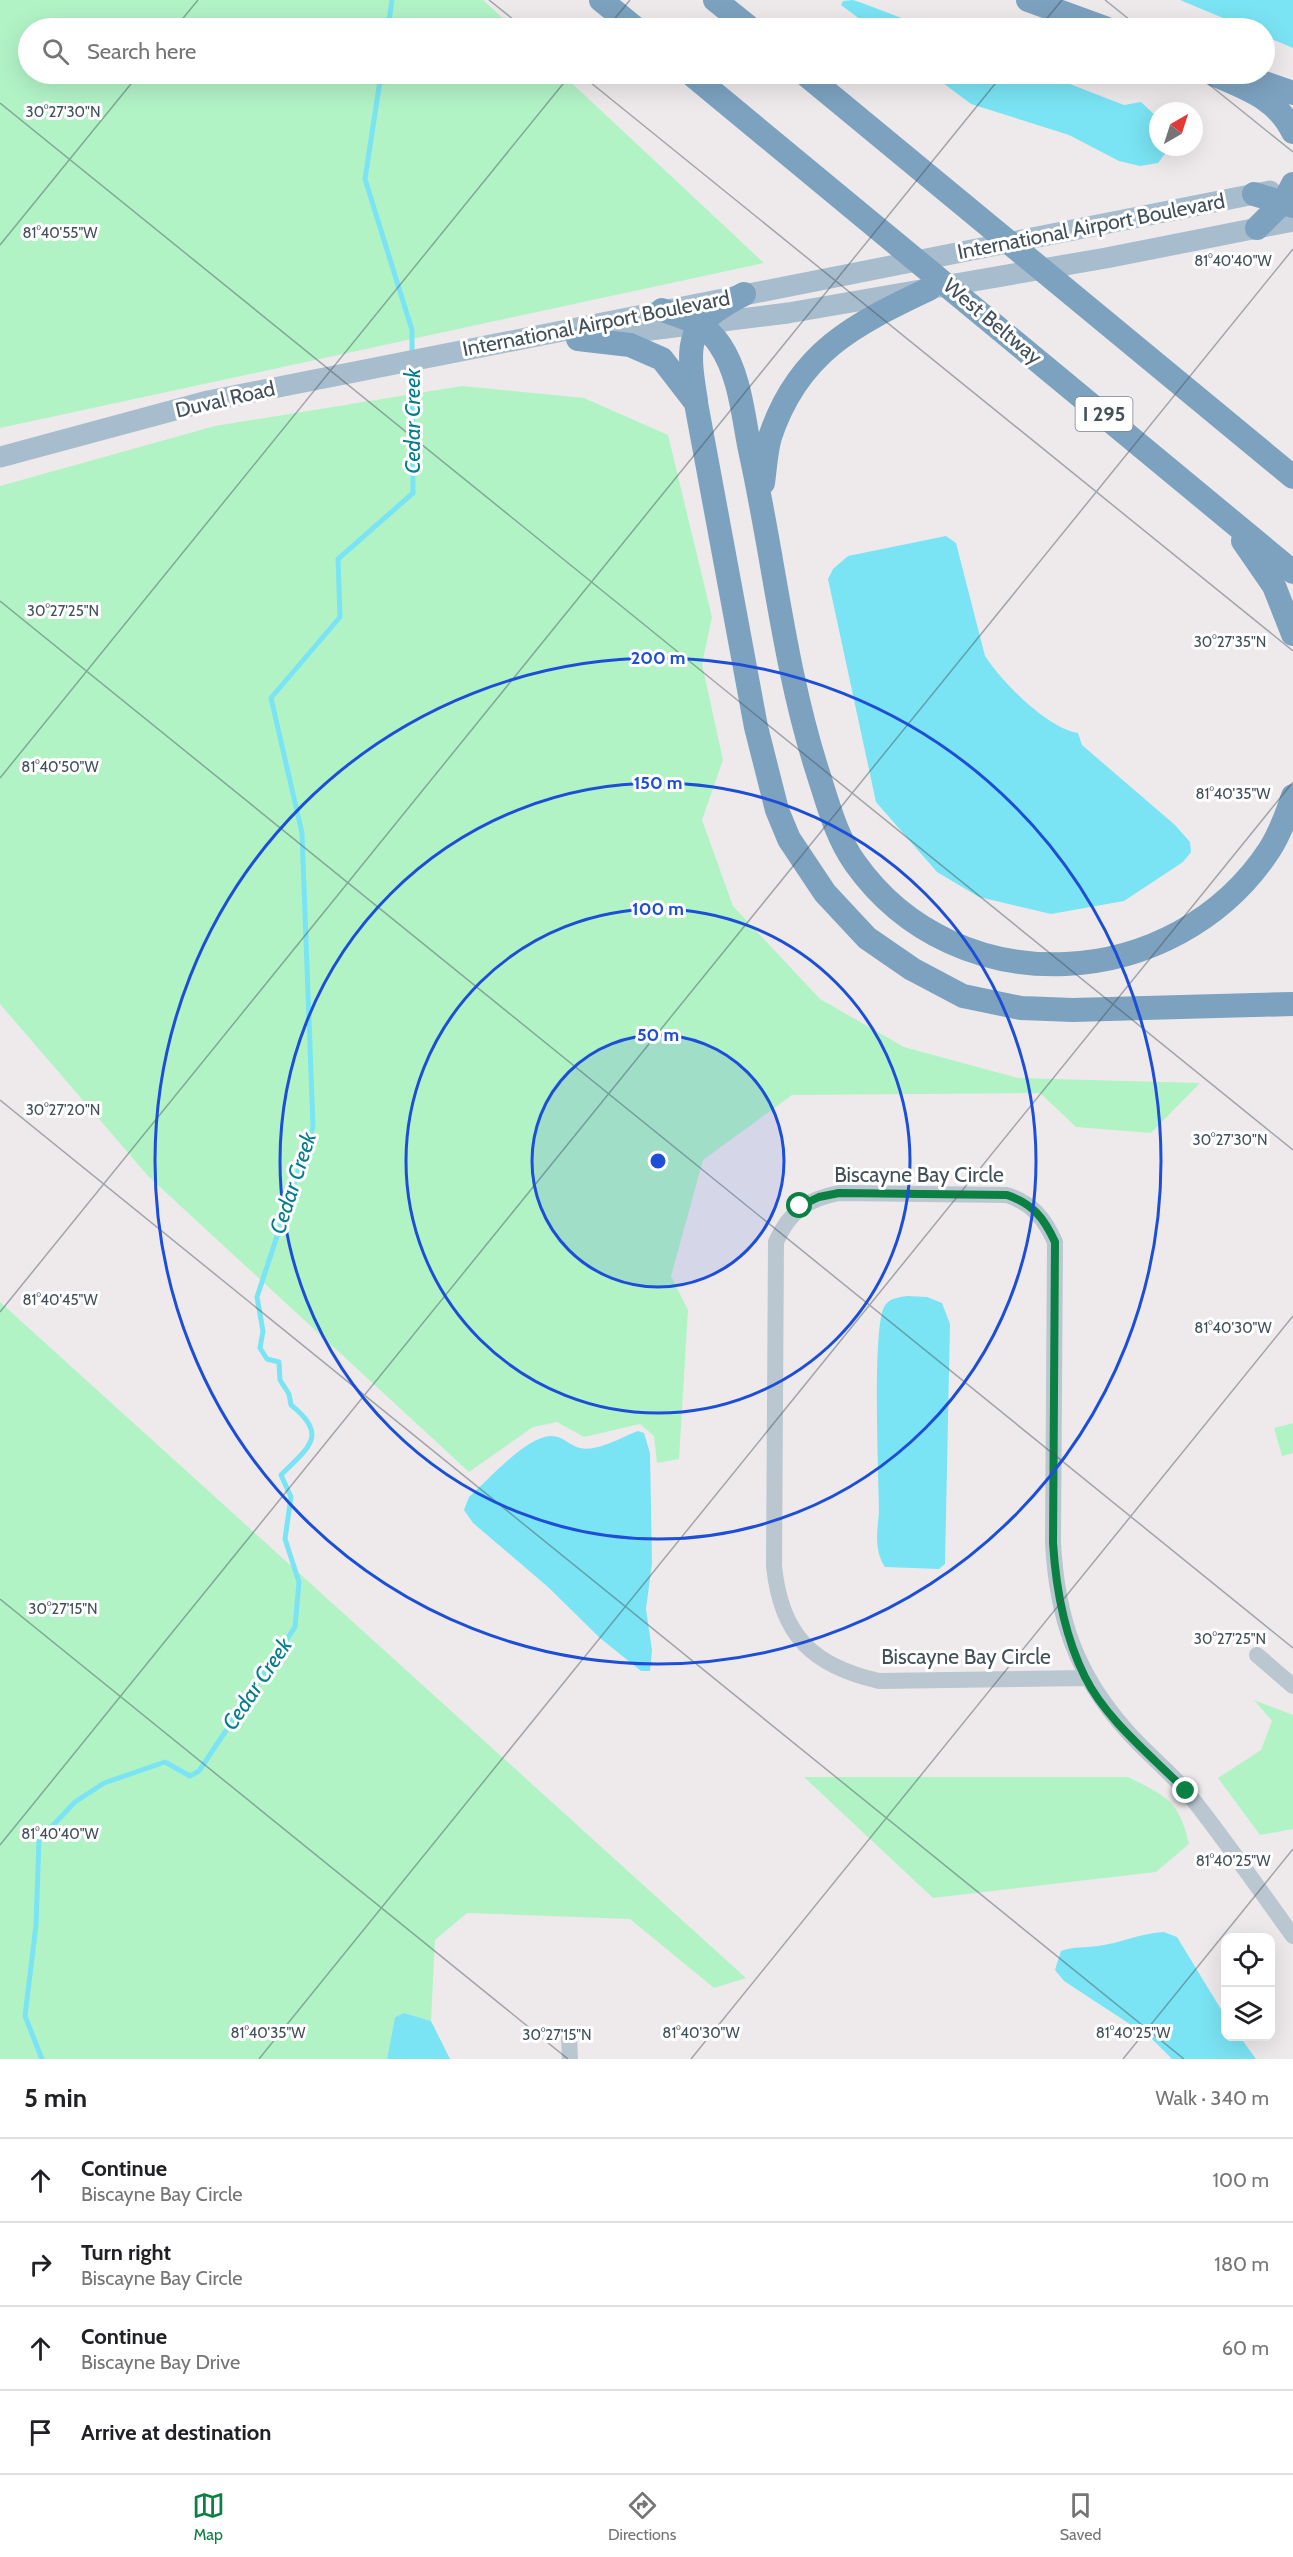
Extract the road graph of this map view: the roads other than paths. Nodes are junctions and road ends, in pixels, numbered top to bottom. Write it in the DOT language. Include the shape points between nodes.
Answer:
graph roads {
  1 [pos="600,0"];
  2 [pos="715,0"];
  3 [pos="1028,0"];
  4 [pos="622,18"];
  5 [pos="738,18"];
  6 [pos="1078,18"];
  7 [pos="702,84"];
  8 [pos="817,84"];
  9 [pos="1234,84"];
  10 [pos="1266,84"];
  11 [pos="1293,93"];
  12 [pos="1293,132"];
  13 [pos="1254,194"];
  14 [pos="1291,198"];
  15 [pos="1257,228"];
  16 [pos="929,289"];
  17 [pos="744,294"];
  18 [pos="662,310"];
  19 [pos="701,324"];
  20 [pos="578,339"];
  21 [pos="452,351"];
  22 [pos="696,403"];
  23 [pos="0,457"];
  24 [pos="1293,477"];
  25 [pos="761,497"];
  26 [pos="1217,508"];
  27 [pos="1293,572"];
  28 [pos="1293,634"];
  29 [pos="1293,796"];
  30 [pos="1293,1004"];
  31 [pos="1257,1655"];
  32 [pos="1086,1678"];
  33 [pos="1293,1686"];
  34 [pos="1293,1936"];
  35 [pos="569,2037"];
  36 [pos="570,2059"];
  1 -- 4 [label="highway"];
  2 -- 5 [label="highway"];
  3 -- 6 [label="highway"];
  7 -- 26 [label="highway, West Beltway / I 295"];
  8 -- 24 [label="highway"];
  9 -- 12 [label="highway" via="1268,100"];
  10 -- 11 [label="highway"];
  13 -- 14 [label="highway"];
  13 -- 17 [label="main road, International Airport Boulevard"];
  14 -- 15 [label="highway"];
  15 -- 16 [label="main road, International Airport Boulevard"];
  16 -- 19 [label="main road, International Airport Boulevard"];
  16 -- 25 [label="highway" via="847,331 817,358 790,393 770,438"];
  17 -- 18 [label="main road, International Airport Boulevard"];
  17 -- 19 [label="highway" via="716,308"];
  18 -- 19 [label="highway"];
  18 -- 21 [label="main road, International Airport Boulevard"];
  19 -- 20 [label="main road, International Airport Boulevard"];
  19 -- 22 [label="highway" via="691,342"];
  19 -- 25 [label="highway" via="719,344 734,372"];
  20 -- 21 [label="main road, International Airport Boulevard" via="494,351"];
  20 -- 22 [label="highway" via="630,345 662,359"];
  21 -- 23 [label="main road, Duval Road" via="208,401"];
  22 -- 30 [label="highway" via="756,727 777,810 789,839 843,915 912,969 963,996 987,1002 1073,1010"];
  25 -- 29 [label="highway" via="801,720 829,810 856,864 904,915 924,928 976,951 1039,965 1090,962 1156,946 1212,912 1256,868 1272,847"];
  26 -- 27 [label="highway, West Beltway / I 295"];
  26 -- 28 [label="highway" via="1274,586"];
  31 -- 33 [label="street"];
  32 -- 32 [label="street, Biscayne Bay Circle" via="879,1681 847,1673 823,1661 787,1620 776,1594 774,1575 776,1242 785,1223 800,1206 839,1193 1007,1195 1023,1201 1047,1223 1055,1242 1055,1581 1064,1621"];
  32 -- 34 [label="street" via="1127,1731 1186,1791"];
  35 -- 36 [label="street"];
}
